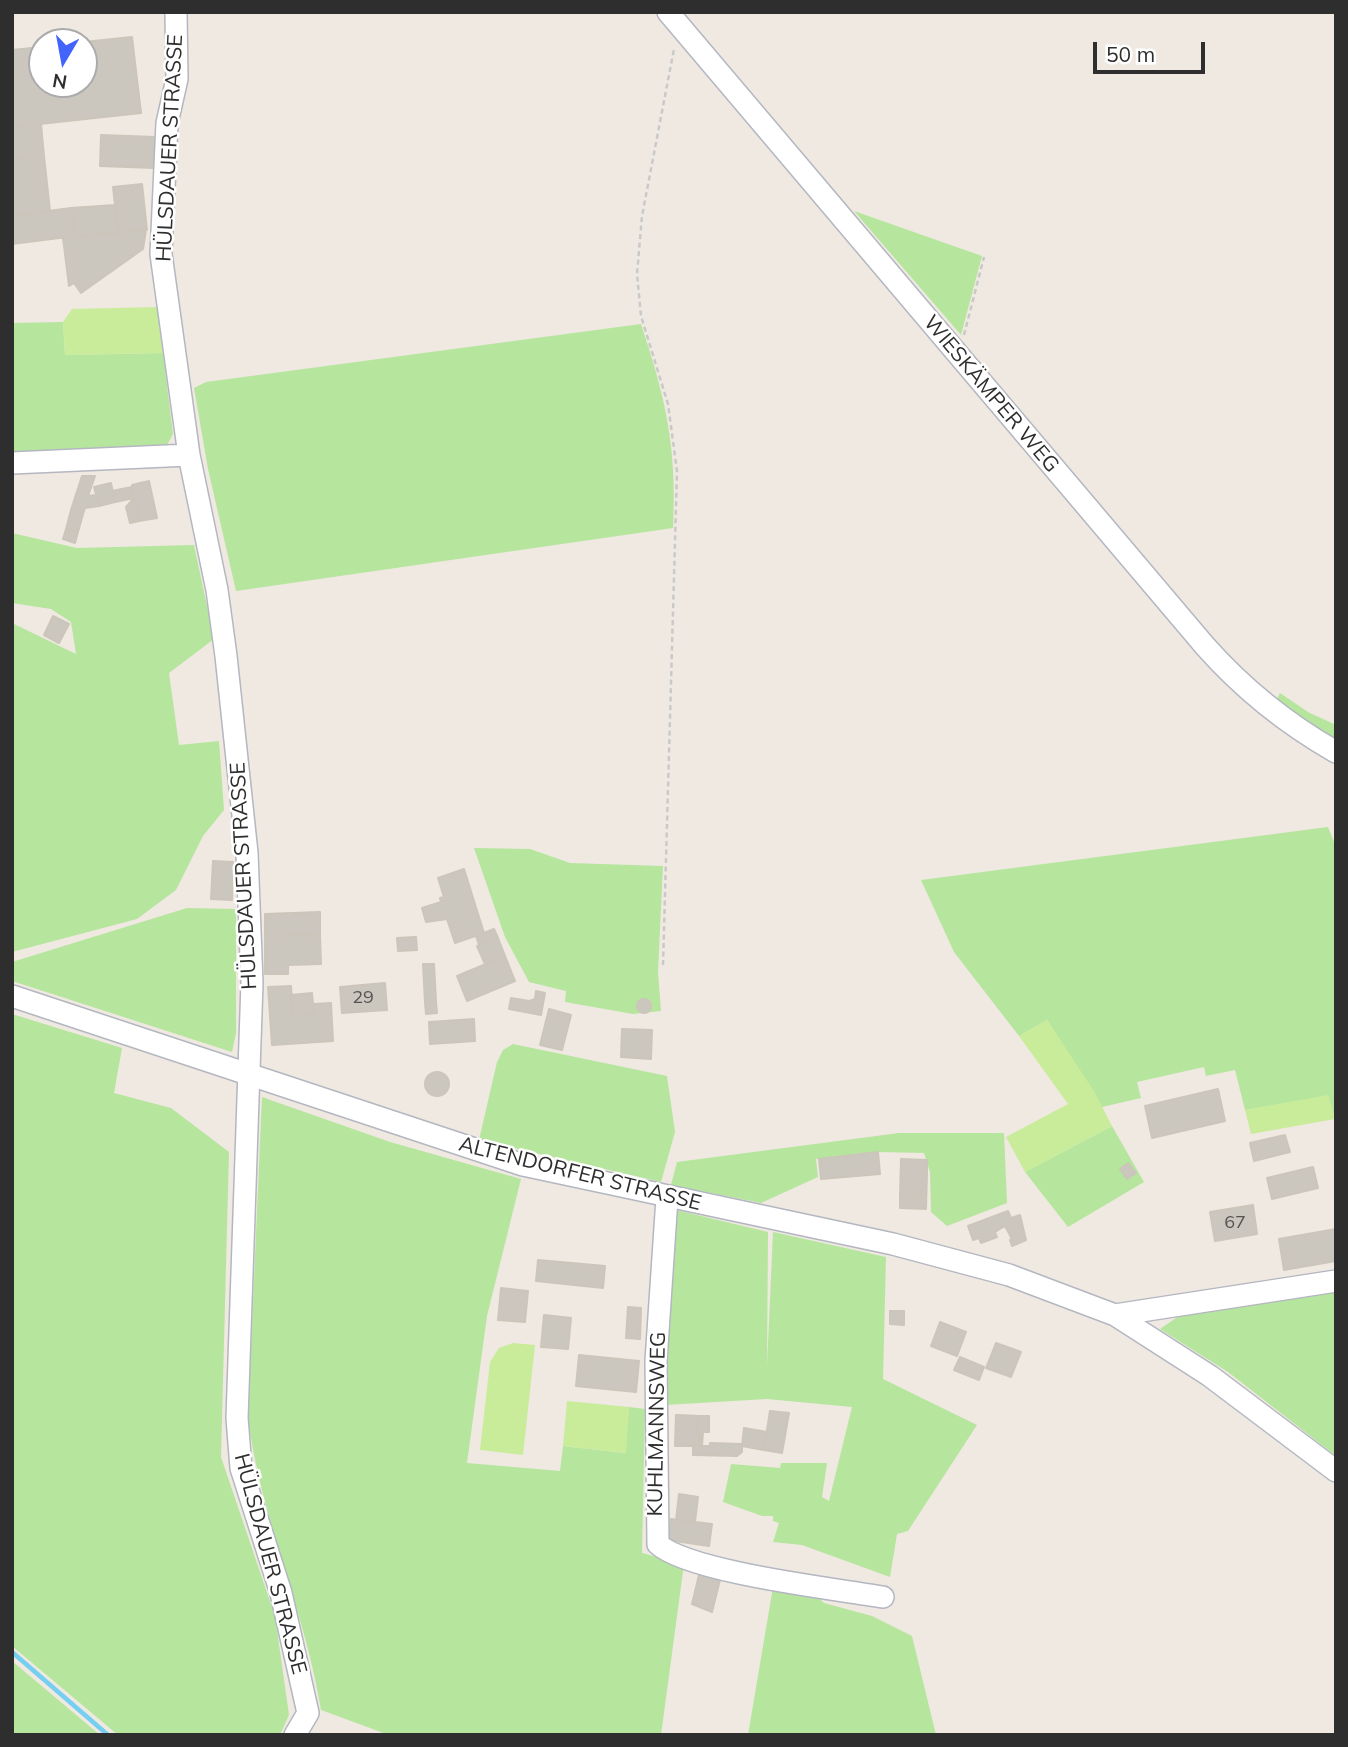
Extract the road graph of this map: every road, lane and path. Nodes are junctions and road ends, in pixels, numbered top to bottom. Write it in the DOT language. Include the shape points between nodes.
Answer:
graph roads {
  1 [pos="176,12"];
  2 [pos="668,12"];
  3 [pos="683,30"];
  4 [pos="984,257"];
  5 [pos="959,355"];
  6 [pos="189,455"];
  7 [pos="12,463"];
  8 [pos="1336,752"];
  9 [pos="663,965"];
  10 [pos="12,996"];
  11 [pos="247,1075"];
  12 [pos="667,1198"];
  13 [pos="1336,1281"];
  14 [pos="1115,1315"];
  15 [pos="1336,1471"];
  16 [pos="883,1597"];
  17 [pos="295,1735"];
  1 -- 6 [label="street, HÜLSDAUER STRASSE" via="177,79 167,123 161,254"];
  2 -- 3 [label="street, WIESKÄMPER WEG"];
  3 -- 5 [label="street, WIESKÄMPER WEG"];
  3 -- 9 [label="path" via="676,42 642,216 637,274 641,316 668,404 677,471"];
  4 -- 5 [label="path"];
  5 -- 8 [label="street, WIESKÄMPER WEG" via="1225,669 1271,711"];
  6 -- 7 [label="street"];
  6 -- 11 [label="street, HÜLSDAUER STRASSE" via="217,590 245,840 252,983"];
  10 -- 11 [label="street, ALTENDORFER STRASSE"];
  11 -- 12 [label="street, ALTENDORFER STRASSE" via="513,1162"];
  11 -- 17 [label="street, HÜLSDAUER STRASSE" via="239,1443 241,1468 281,1593 308,1713"];
  12 -- 14 [label="street, ALTENDORFER STRASSE" via="962,1260"];
  12 -- 16 [label="street, KUHLMANNSWEG" via="656,1361 658,1544 701,1563"];
  13 -- 14 [label="street, ALTENDORFER STRASSE"];
  14 -- 15 [label="street, ALTENDORFER STRASSE" via="1210,1376"];
}
